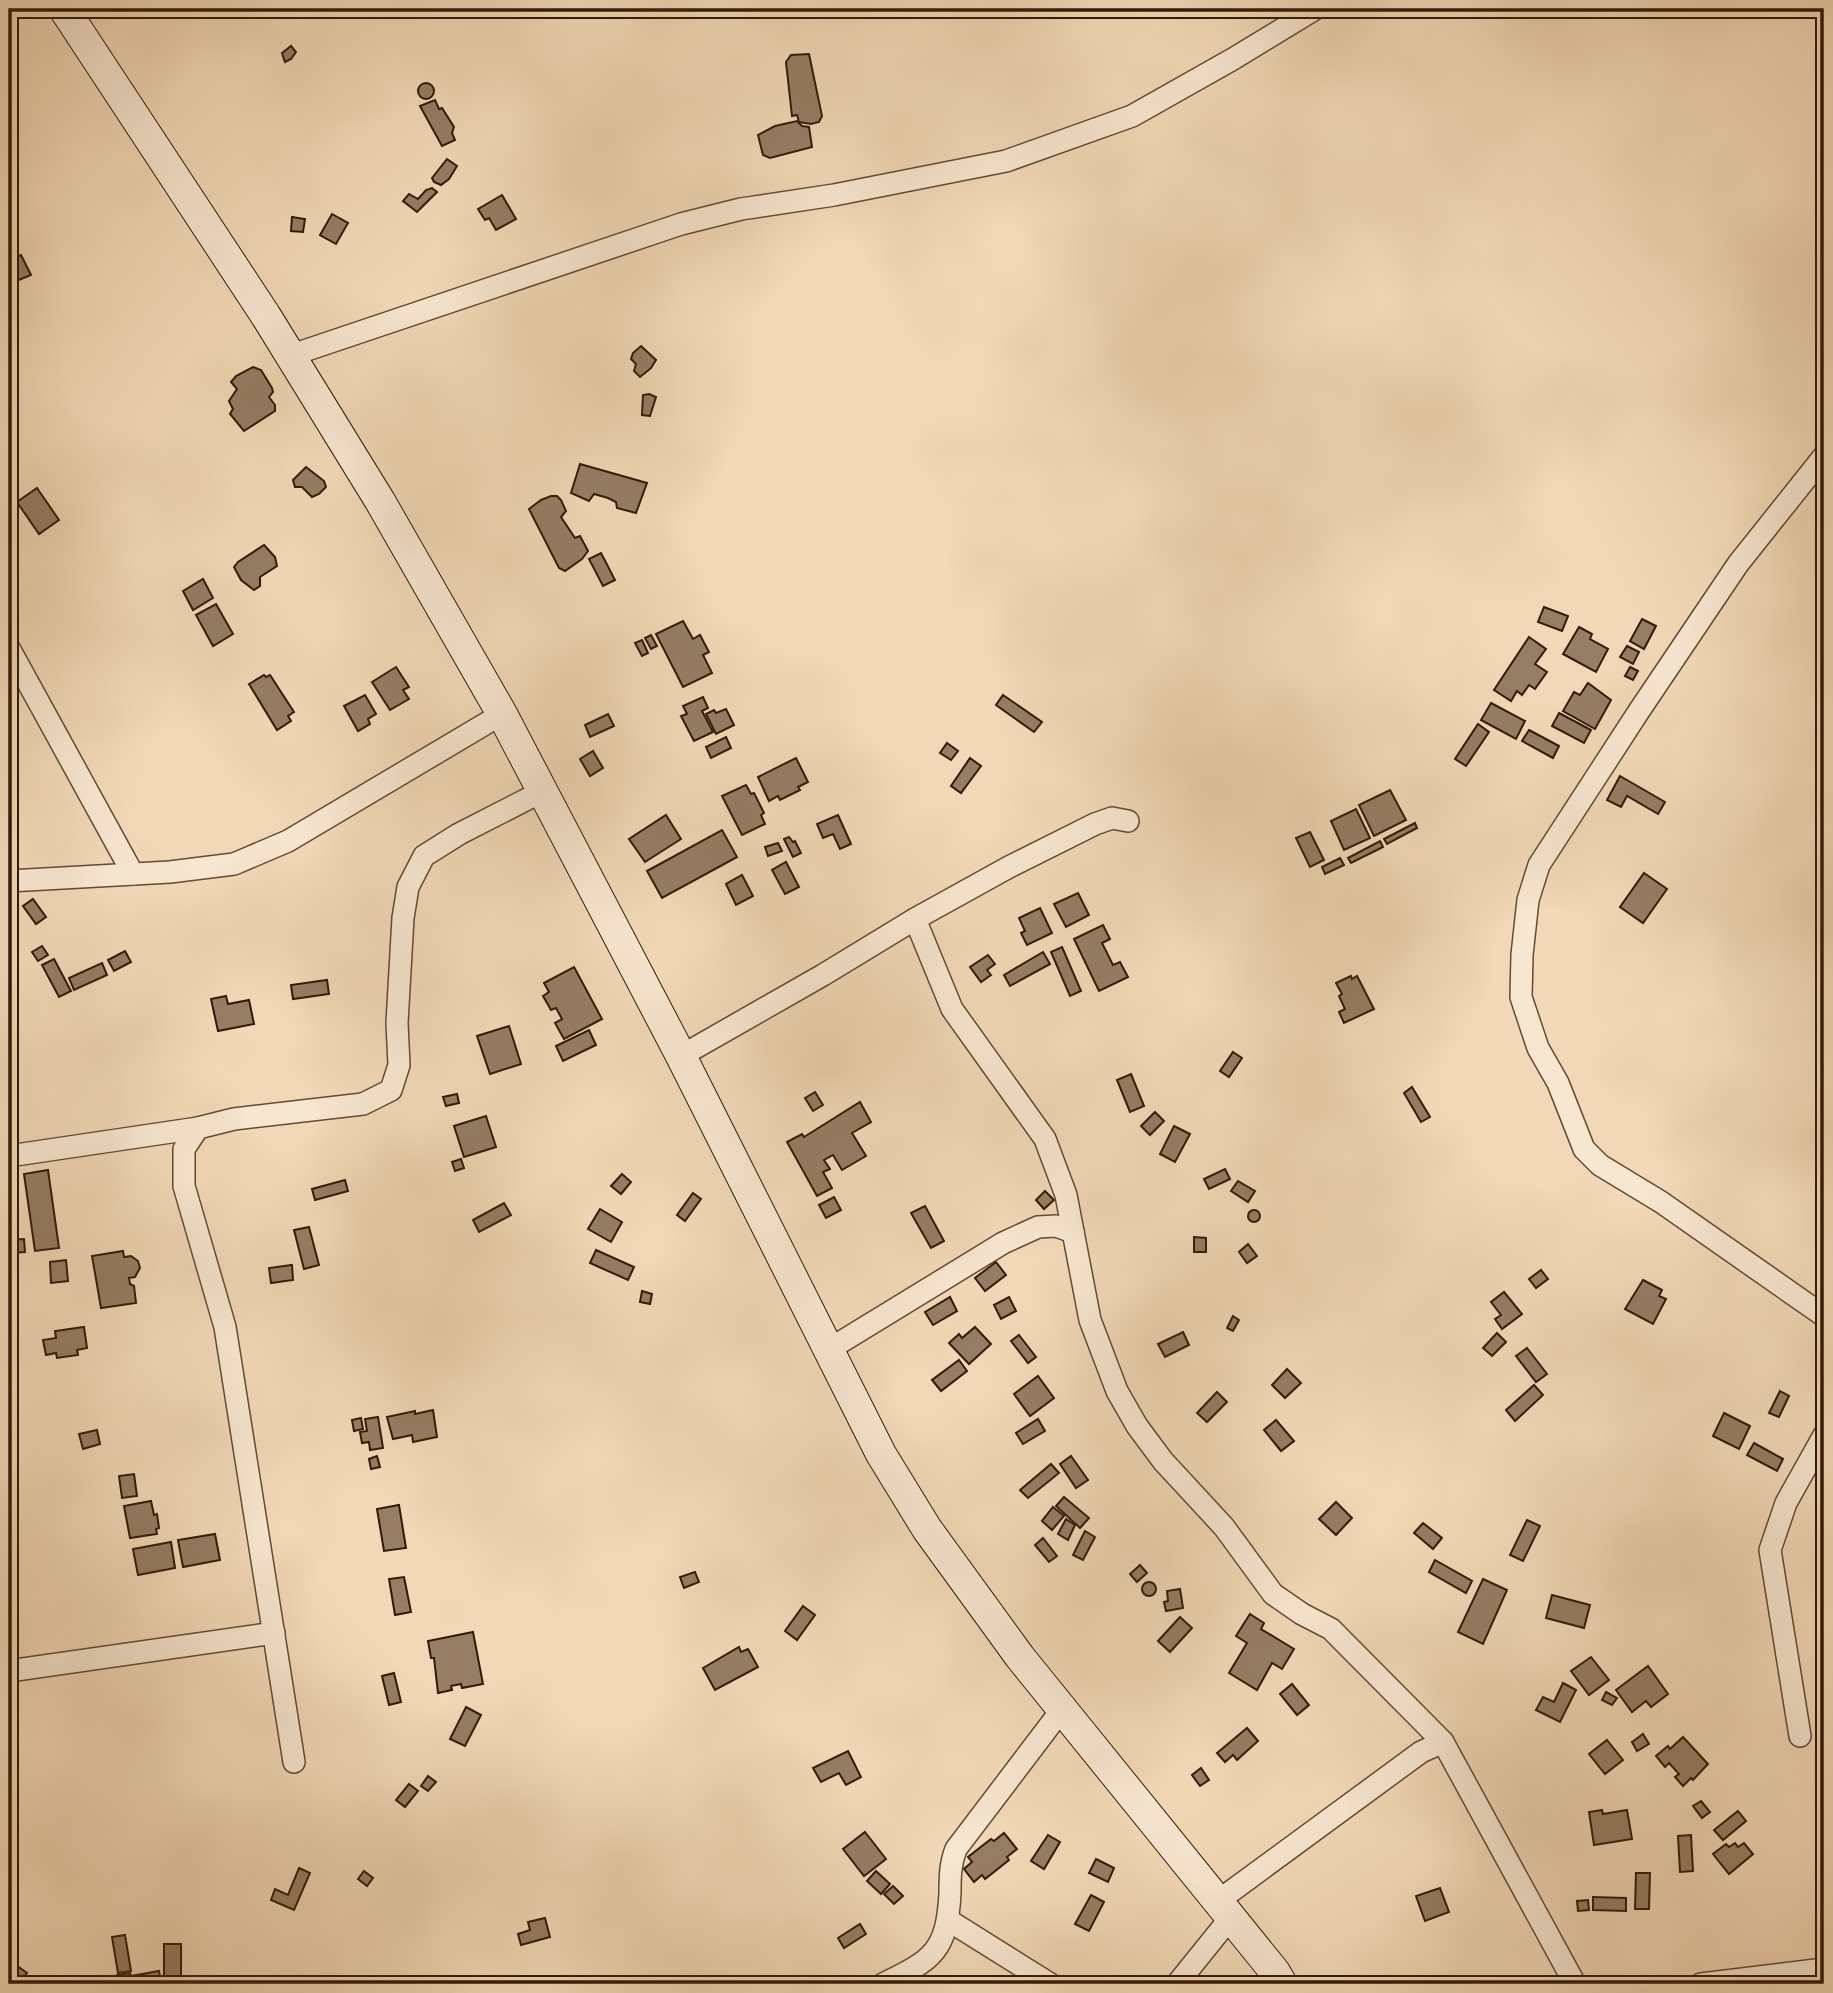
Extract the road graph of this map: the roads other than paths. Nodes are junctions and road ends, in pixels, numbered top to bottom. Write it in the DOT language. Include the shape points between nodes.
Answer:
graph roads {
  1 [pos="64,9"];
  2 [pos="1315,9"];
  3 [pos="289,356"];
  4 [pos="1824,456"];
  5 [pos="9,649"];
  6 [pos="502,714"];
  7 [pos="542,791"];
  8 [pos="1128,821"];
  9 [pos="133,874"];
  10 [pos="9,881"];
  11 [pos="915,919"];
  12 [pos="681,1056"];
  13 [pos="198,1128"];
  14 [pos="9,1156"];
  15 [pos="1073,1232"];
  16 [pos="1824,1316"];
  17 [pos="828,1350"];
  18 [pos="1824,1435"];
  19 [pos="274,1633"];
  20 [pos="9,1671"];
  21 [pos="1063,1708"];
  22 [pos="1800,1736"];
  23 [pos="1443,1742"];
  24 [pos="294,1762"];
  25 [pos="1224,1909"];
  26 [pos="948,1920"];
  27 [pos="1824,1969"];
  28 [pos="883,1984"];
  29 [pos="1050,1984"];
  30 [pos="1177,1984"];
  31 [pos="1282,1984"];
  32 [pos="1575,1984"];
  33 [pos="1701,1984"];
  1 -- 3 [label="street"];
  2 -- 3 [label="street" via="1132,116 1006,161 681,224"];
  3 -- 6 [label="street" via="380,501"];
  4 -- 16 [label="street" via="1738,564 1539,865 1528,900 1521,997 1538,1048 1558,1083 1584,1149 1600,1165"];
  5 -- 9 [label="street"];
  6 -- 7 [label="street"];
  6 -- 9 [label="street" via="288,841 234,864"];
  7 -- 12 [label="street"];
  7 -- 13 [label="street" via="424,856 408,887 402,918 399,1065 391,1090 363,1104 234,1119"];
  8 -- 11 [label="street" via="1112,818 1095,824"];
  9 -- 10 [label="street"];
  11 -- 12 [label="street"];
  11 -- 15 [label="street" via="952,1009 1045,1139 1066,1195"];
  12 -- 17 [label="street"];
  13 -- 14 [label="street"];
  13 -- 19 [label="street" via="184,1149 184,1186 225,1327"];
  15 -- 17 [label="street" via="1056,1226 1038,1227 1003,1242"];
  15 -- 23 [label="street" via="1090,1320 1117,1391 1150,1444 1224,1527 1273,1594 1331,1629"];
  17 -- 21 [label="street" via="881,1454 928,1529 1020,1657"];
  18 -- 22 [label="street" via="1786,1503 1770,1550"];
  19 -- 20 [label="street"];
  19 -- 24 [label="street"];
  21 -- 25 [label="street"];
  21 -- 26 [label="street" via="956,1849 951,1862"];
  23 -- 25 [label="street" via="1421,1752"];
  23 -- 32 [label="street"];
  25 -- 30 [label="street"];
  25 -- 31 [label="street"];
  26 -- 28 [label="street" via="933,1952 914,1969"];
  26 -- 29 [label="street"];
  27 -- 33 [label="street"];
}
